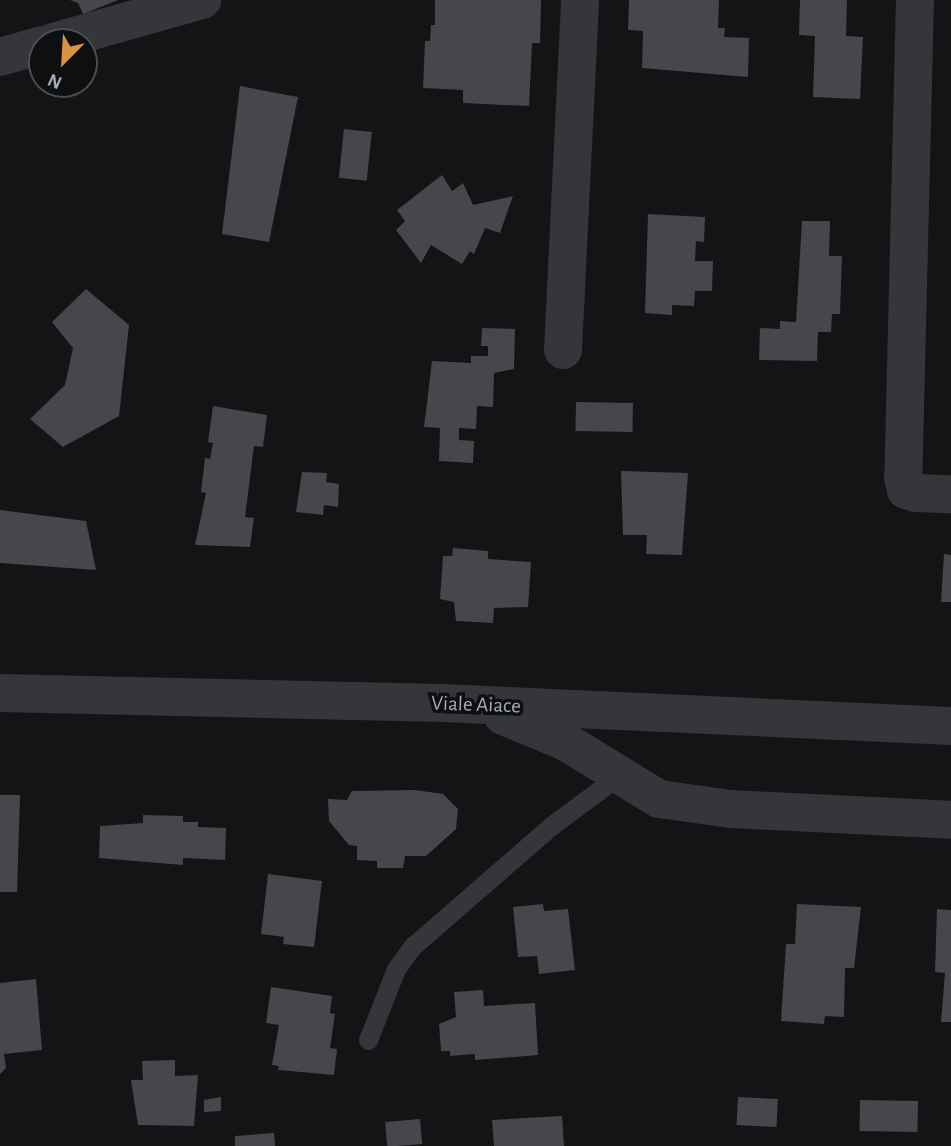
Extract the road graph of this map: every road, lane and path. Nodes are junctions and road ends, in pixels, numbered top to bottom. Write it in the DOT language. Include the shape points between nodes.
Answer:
graph roads {
  1 [pos="202,0"];
  2 [pos="580,0"];
  3 [pos="915,0"];
  4 [pos="98,29"];
  5 [pos="28,49"];
  6 [pos="0,57"];
  7 [pos="563,350"];
  8 [pos="951,494"];
  9 [pos="0,693"];
  10 [pos="443,704"];
  11 [pos="951,726"];
  12 [pos="617,777"];
  13 [pos="951,820"];
  14 [pos="368,1040"];
  1 -- 4 [label="street"];
  2 -- 7 [label="street"];
  3 -- 8 [label="street" via="903,477 906,490"];
  5 -- 6 [label="street"];
  9 -- 10 [label="street, Viale Aiace"];
  10 -- 11 [label="street, Viale Aiace"];
  10 -- 12 [label="street" via="535,727"];
  12 -- 13 [label="street" via="659,799 691,806"];
  12 -- 14 [label="lane" via="551,826 414,946 396,969"];
}
